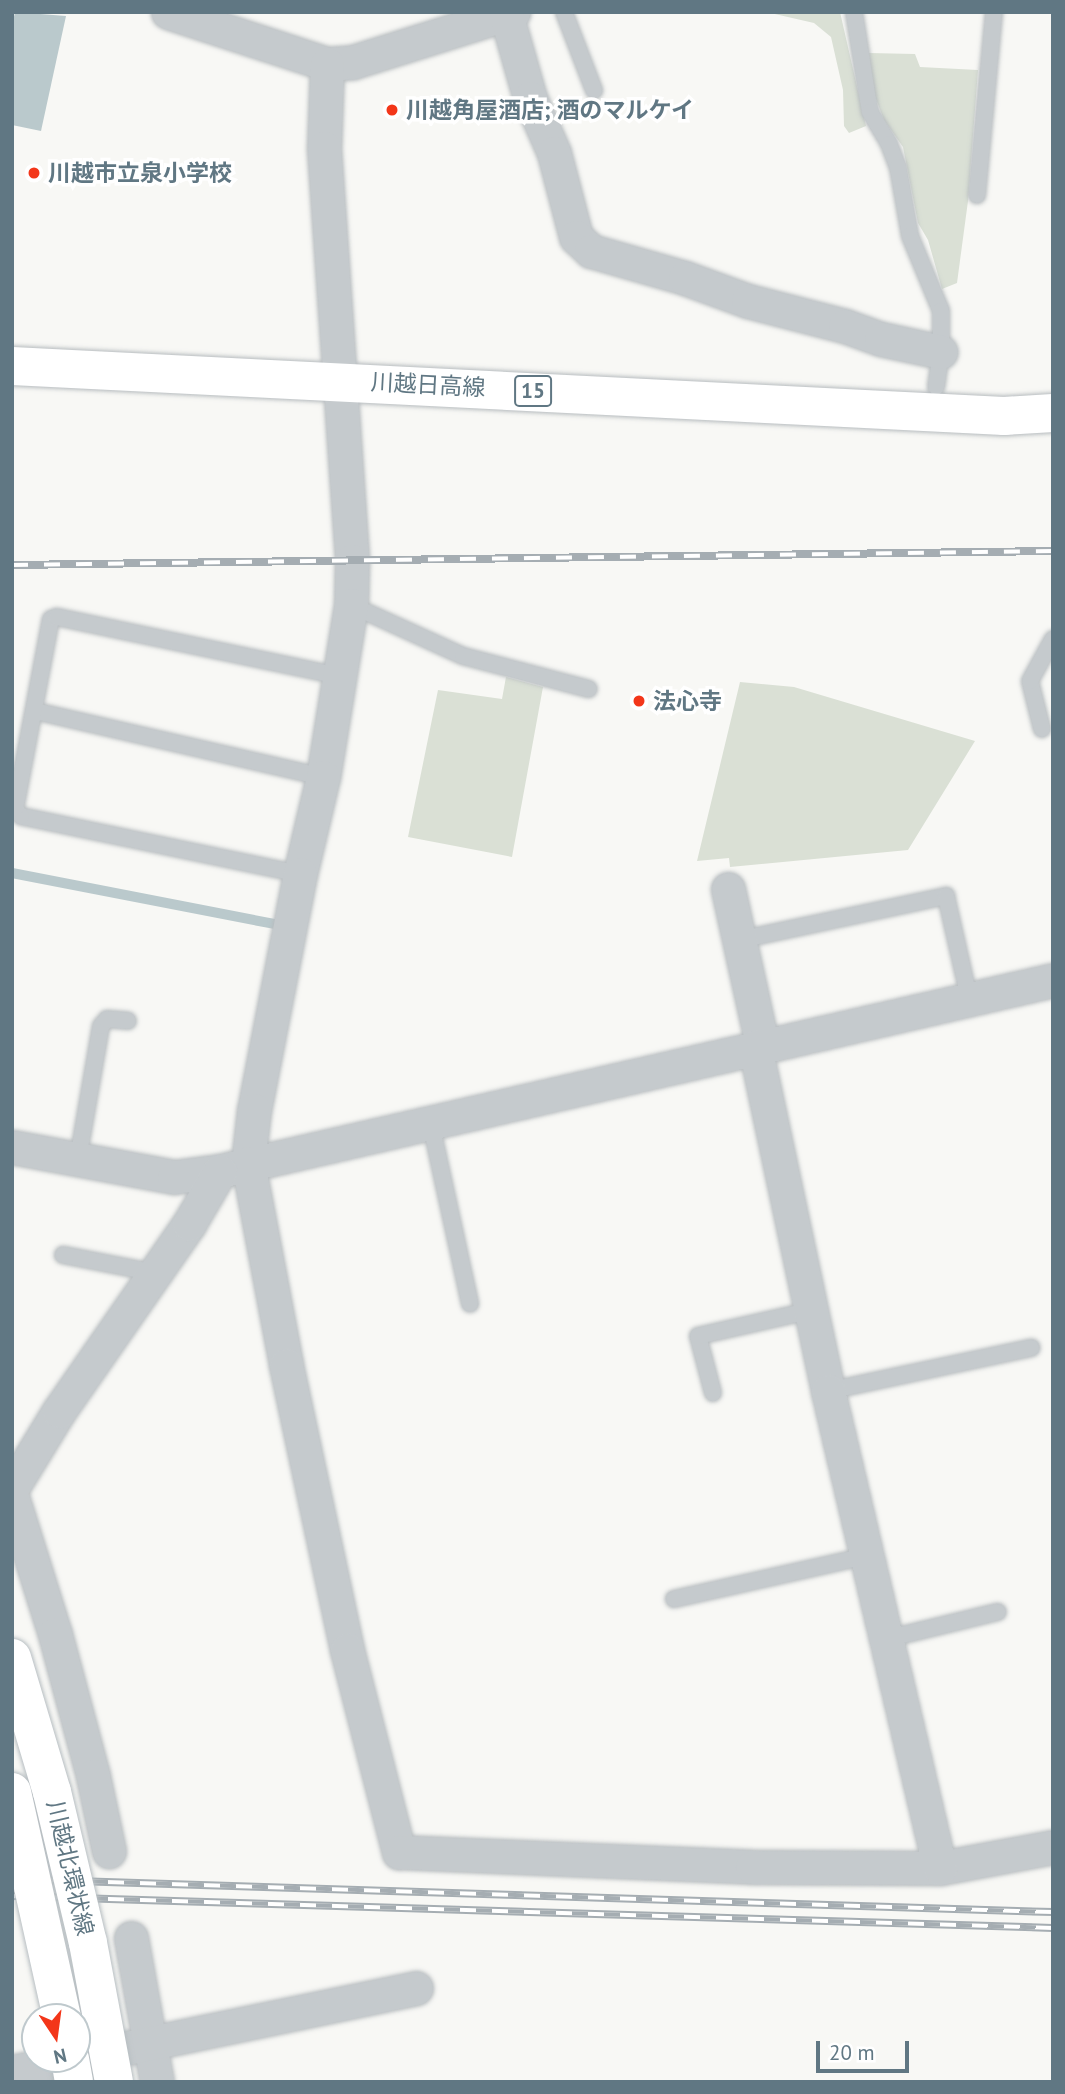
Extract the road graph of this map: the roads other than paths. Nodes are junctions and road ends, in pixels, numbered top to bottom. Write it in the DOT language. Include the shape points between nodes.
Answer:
graph roads {
  1 [pos="168,12"];
  2 [pos="564,12"];
  3 [pos="854,12"];
  4 [pos="994,12"];
  5 [pos="510,13"];
  6 [pos="327,64"];
  7 [pos="594,90"];
  8 [pos="977,195"];
  9 [pos="941,352"];
  10 [pos="12,366"];
  11 [pos="338,380"];
  12 [pos="936,387"];
  13 [pos="1053,412"];
  14 [pos="351,605"];
  15 [pos="1053,639"];
  16 [pos="340,676"];
  17 [pos="589,689"];
  18 [pos="35,710"];
  19 [pos="1042,729"];
  20 [pos="323,777"];
  21 [pos="300,874"];
  22 [pos="728,889"];
  23 [pos="739,940"];
  24 [pos="1053,980"];
  25 [pos="969,997"];
  26 [pos="128,1021"];
  27 [pos="758,1045"];
  28 [pos="430,1121"];
  29 [pos="12,1147"];
  30 [pos="78,1159"];
  31 [pos="234,1167"];
  32 [pos="63,1255"];
  33 [pos="156,1273"];
  34 [pos="470,1304"];
  35 [pos="812,1310"];
  36 [pos="1031,1348"];
  37 [pos="828,1391"];
  38 [pos="713,1393"];
  39 [pos="12,1488"];
  40 [pos="12,1497"];
  41 [pos="866,1556"];
  42 [pos="674,1599"];
  43 [pos="998,1612"];
  44 [pos="886,1639"];
  45 [pos="12,1658"];
  46 [pos="12,1792"];
  47 [pos="1053,1847"];
  48 [pos="108,1851"];
  49 [pos="940,1868"];
  50 [pos="131,1938"];
  51 [pos="416,1988"];
  52 [pos="59,2003"];
  53 [pos="152,2043"];
  54 [pos="91,2056"];
  55 [pos="114,2082"];
  56 [pos="157,2082"];
  1 -- 6 [label="street"];
  2 -- 7 [label="lane"];
  3 -- 9 [label="lane" via="870,112 898,167 910,236 940,311"];
  4 -- 8 [label="lane"];
  5 -- 6 [label="street" via="353,62"];
  5 -- 9 [label="street" via="530,98 554,153 576,237 591,251 881,340"];
  6 -- 11 [label="street" via="324,148"];
  9 -- 12 [label="lane"];
  10 -- 11 [label="main road, 川越日高線 / 15"];
  11 -- 13 [label="main road, 川越日高線 / 15" via="1004,416"];
  11 -- 14 [label="street" via="352,561"];
  14 -- 16 [label="street"];
  14 -- 17 [label="lane" via="463,656"];
  15 -- 19 [label="lane" via="1030,681"];
  16 -- 18 [label="lane" via="57,617 51,620"];
  16 -- 20 [label="street"];
  18 -- 20 [label="lane"];
  18 -- 21 [label="lane" via="15,809 21,816"];
  20 -- 21 [label="street"];
  21 -- 31 [label="street" via="254,1110"];
  22 -- 23 [label="street"];
  23 -- 25 [label="lane" via="946,896"];
  23 -- 27 [label="street"];
  24 -- 25 [label="street"];
  25 -- 27 [label="street"];
  26 -- 30 [label="lane" via="107,1019 101,1026"];
  27 -- 28 [label="street"];
  27 -- 35 [label="street"];
  28 -- 31 [label="street"];
  28 -- 34 [label="lane"];
  29 -- 30 [label="street"];
  30 -- 31 [label="street" via="174,1177"];
  31 -- 33 [label="street"];
  31 -- 49 [label="street" via="286,1365 347,1650 399,1852 752,1867"];
  32 -- 33 [label="lane"];
  33 -- 39 [label="street" via="59,1411"];
  35 -- 37 [label="street"];
  35 -- 38 [label="lane" via="698,1336"];
  36 -- 37 [label="lane"];
  37 -- 41 [label="street"];
  40 -- 48 [label="street" via="55,1634"];
  41 -- 42 [label="lane"];
  41 -- 44 [label="street"];
  43 -- 44 [label="lane"];
  44 -- 49 [label="street"];
  45 -- 55 [label="main road, 川越北環状線, bridge" via="52,1792 88,1943"];
  46 -- 52 [label="main road, 川越北環状線, bridge"];
  47 -- 49 [label="street"];
  50 -- 53 [label="street"];
  51 -- 53 [label="street"];
  53 -- 54 [label="street"];
  53 -- 56 [label="street"];
}
